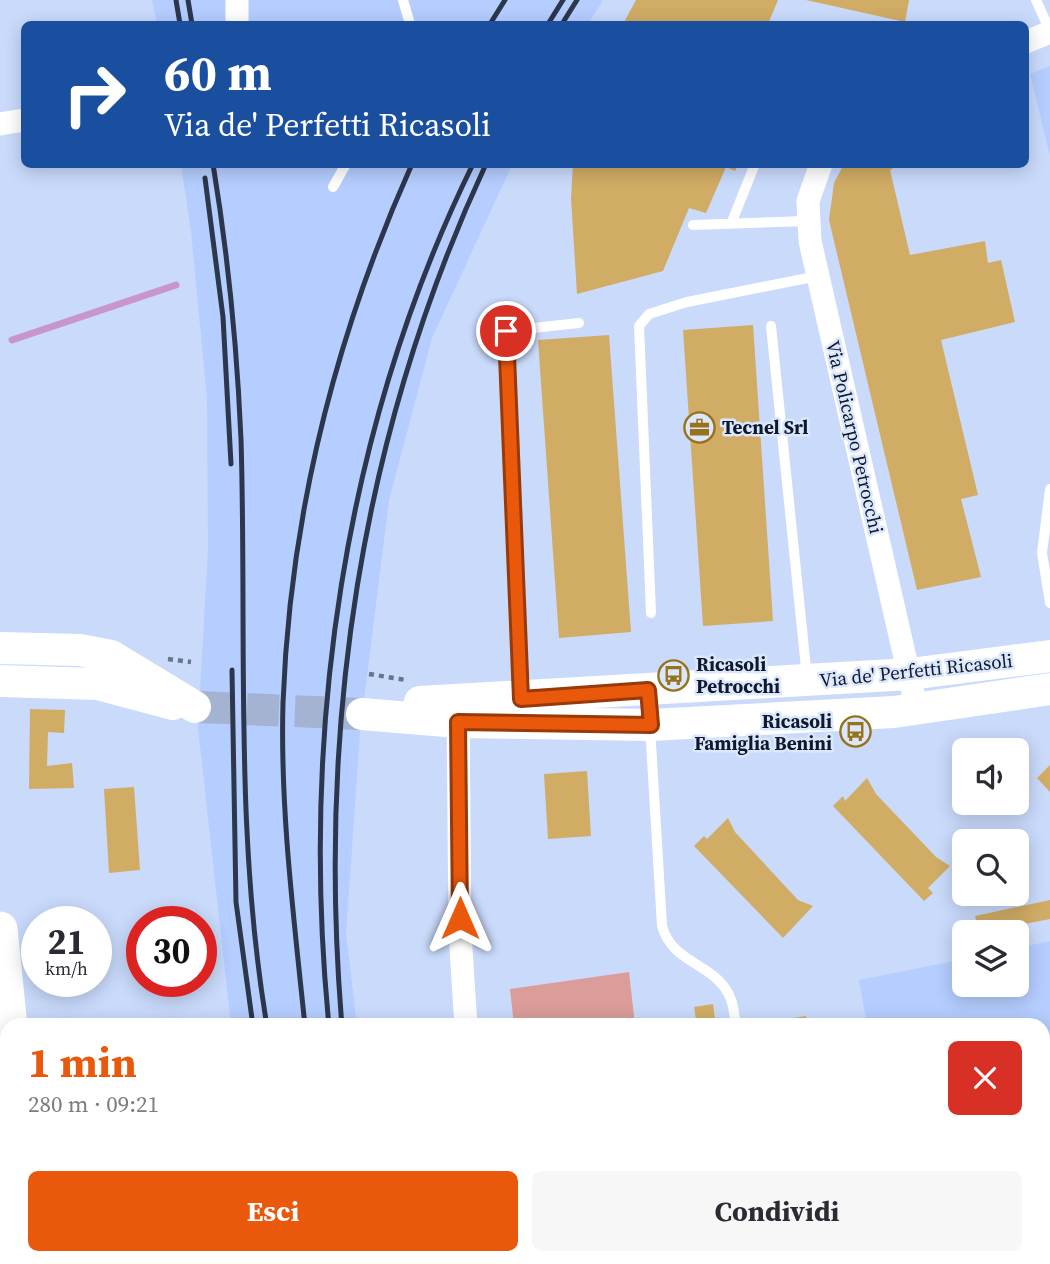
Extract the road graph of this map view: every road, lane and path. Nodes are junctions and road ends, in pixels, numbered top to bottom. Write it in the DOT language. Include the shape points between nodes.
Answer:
graph roads {
  1 [pos="237,0"];
  2 [pos="403,0"];
  3 [pos="1036,0"];
  4 [pos="237,21"];
  5 [pos="409,21"];
  6 [pos="1050,32"];
  7 [pos="1029,41"];
  8 [pos="21,121"];
  9 [pos="0,124"];
  10 [pos="344,168"];
  11 [pos="753,168"];
  12 [pos="819,168"];
  13 [pos="333,187"];
  14 [pos="806,221"];
  15 [pos="731,224"];
  16 [pos="693,225"];
  17 [pos="818,275"];
  18 [pos="579,323"];
  19 [pos="771,326"];
  20 [pos="1050,489"];
  21 [pos="1050,603"];
  22 [pos="651,613"];
  23 [pos="0,648"];
  24 [pos="1050,656"];
  25 [pos="910,674"];
  26 [pos="0,681"];
  27 [pos="794,682"];
  28 [pos="1050,689"];
  29 [pos="648,690"];
  30 [pos="521,699"];
  31 [pos="917,709"];
  32 [pos="458,711"];
  33 [pos="366,714"];
  34 [pos="786,719"];
  35 [pos="651,725"];
  36 [pos="0,929"];
  37 [pos="9,1018"];
  38 [pos="466,1018"];
  39 [pos="734,1018"];
  1 -- 4 [label="street"];
  2 -- 5 [label="lane"];
  3 -- 6 [label="lane"];
  6 -- 7 [label="street"];
  8 -- 9 [label="street"];
  10 -- 13 [label="lane"];
  11 -- 15 [label="lane"];
  12 -- 14 [label="street, Via Policarpo Petrocchi"];
  14 -- 15 [label="lane"];
  14 -- 17 [label="street, Via Policarpo Petrocchi"];
  15 -- 16 [label="lane"];
  17 -- 22 [label="lane" via="687,302 649,314 639,326"];
  17 -- 25 [label="street, Via Policarpo Petrocchi"];
  18 -- 30 [label="lane" via="506,331"];
  19 -- 27 [label="lane"];
  20 -- 21 [label="lane" via="1042,553"];
  23 -- 26 [label="main road" via="80,650 111,656 197,707 98,684"];
  24 -- 25 [label="main road, Via de' Perfetti Ricasoli"];
  25 -- 27 [label="main road, Via de' Perfetti Ricasoli"];
  25 -- 31 [label="street, Via Policarpo Petrocchi"];
  27 -- 29 [label="main road, Via de' Perfetti Ricasoli"];
  27 -- 34 [label="street" via="771,694 769,703 772,712"];
  28 -- 31 [label="main road, Via de' Perfetti Ricasoli"];
  29 -- 30 [label="main road, Via de' Perfetti Ricasoli"];
  29 -- 35 [label="lane"];
  30 -- 32 [label="main road, Via de' Perfetti Ricasoli"];
  31 -- 34 [label="main road, Via de' Perfetti Ricasoli"];
  32 -- 33 [label="main road, Via de' Perfetti Ricasoli"];
  32 -- 35 [label="main road, Via de' Perfetti Ricasoli"];
  32 -- 38 [label="street"];
  34 -- 35 [label="main road, Via de' Perfetti Ricasoli"];
  35 -- 39 [label="lane" via="665,936 677,953 724,986"];
  36 -- 37 [label="main road"];
}
